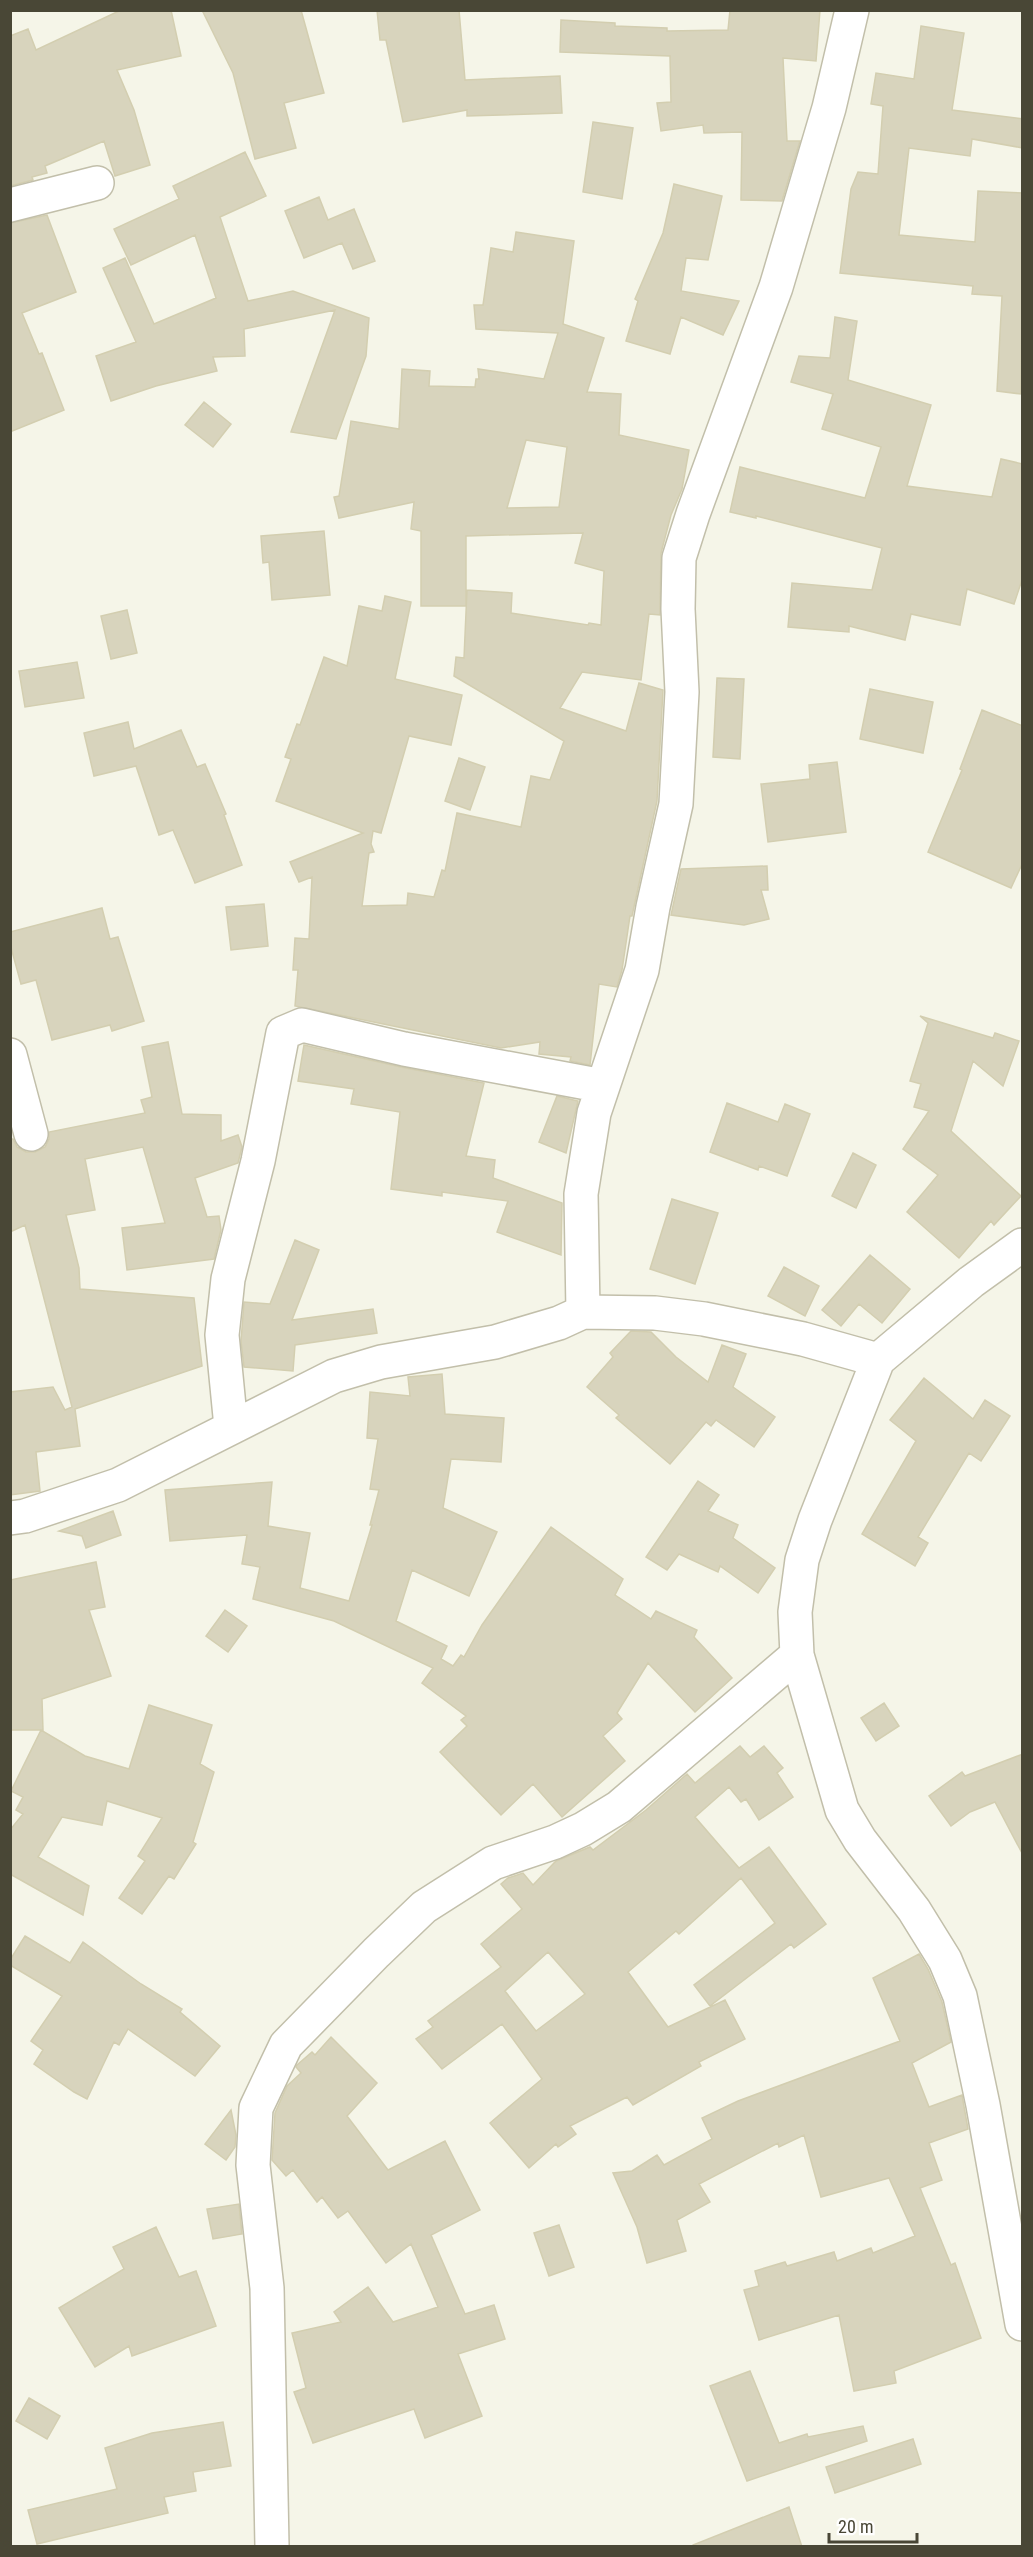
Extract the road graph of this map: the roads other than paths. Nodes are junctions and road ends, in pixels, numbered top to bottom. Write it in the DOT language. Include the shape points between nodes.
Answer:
graph roads {
  1 [pos="852,10"];
  2 [pos="97,183"];
  3 [pos="10,205"];
  4 [pos="10,1055"];
  5 [pos="603,1086"];
  6 [pos="31,1134"];
  7 [pos="1023,1245"];
  8 [pos="583,1312"];
  9 [pos="878,1360"];
  10 [pos="231,1426"];
  11 [pos="10,1518"];
  12 [pos="797,1655"];
  13 [pos="1023,2324"];
  14 [pos="272,2547"];
  1 -- 5 [label="street" via="829,108 776,287 679,558 682,692 676,804 642,970"];
  2 -- 3 [label="street"];
  4 -- 6 [label="street"];
  5 -- 8 [label="street" via="594,1113 581,1194"];
  5 -- 10 [label="street" via="404,1049 302,1025 283,1033 258,1161 228,1278 222,1335"];
  7 -- 9 [label="street" via="971,1282"];
  8 -- 9 [label="street" via="655,1313 704,1319 802,1339"];
  8 -- 10 [label="street" via="495,1342 381,1362 334,1376"];
  9 -- 12 [label="street" via="802,1560 795,1612"];
  10 -- 11 [label="street" via="118,1485"];
  12 -- 13 [label="street" via="842,1810 914,1910 945,1960 960,1996"];
  12 -- 14 [label="street" via="619,1807 555,1842 493,1863 424,1907 286,2045 256,2108 253,2165 267,2288"];
}
